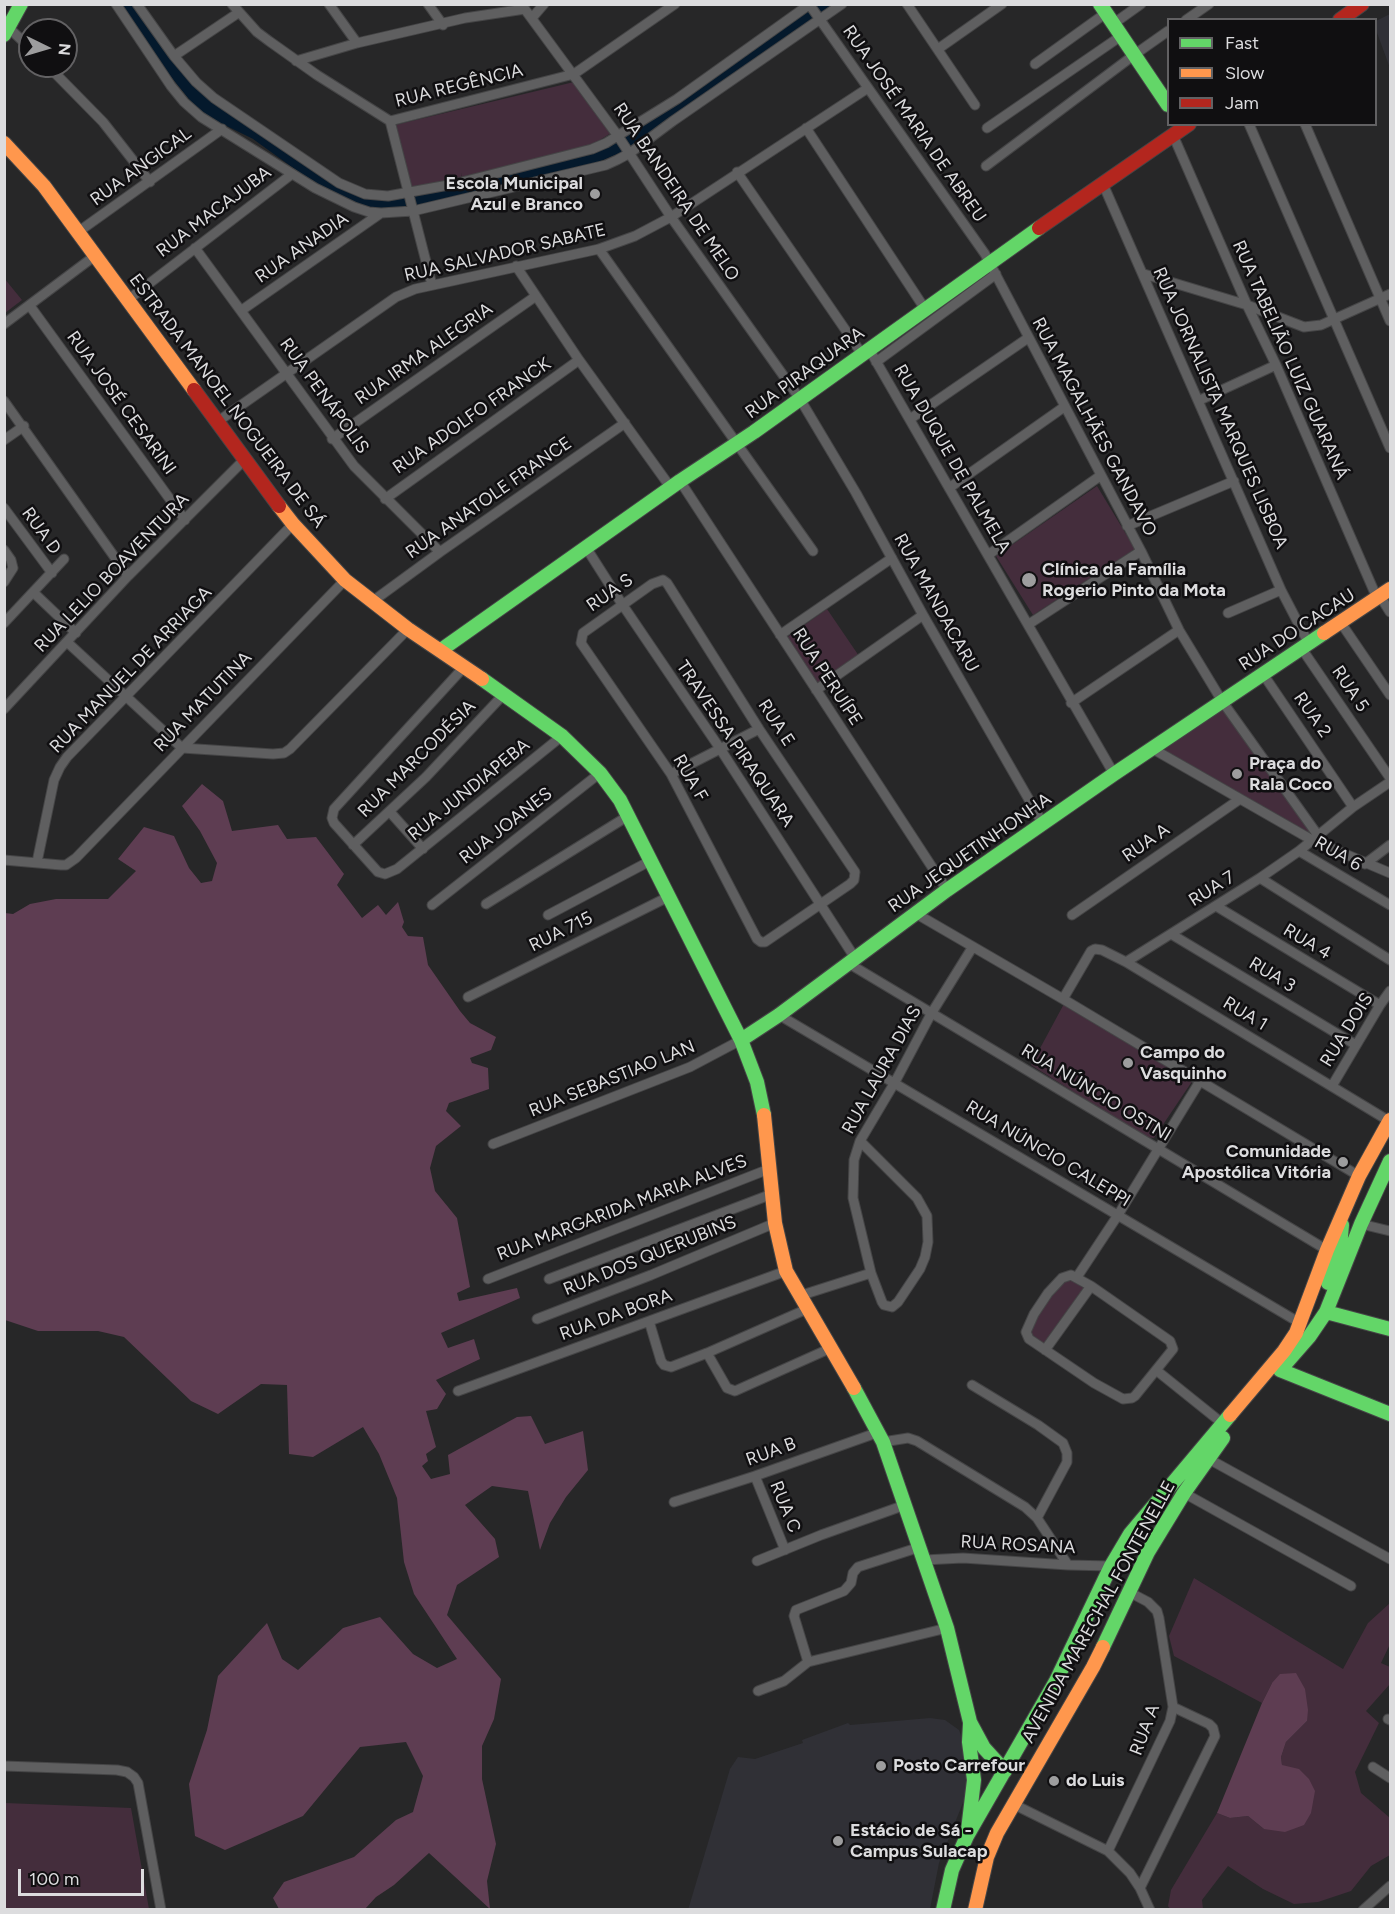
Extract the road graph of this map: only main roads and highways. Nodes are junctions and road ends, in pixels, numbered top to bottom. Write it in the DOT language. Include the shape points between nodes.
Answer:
graph roads {
  1 [pos="21,4"];
  2 [pos="1362,4"];
  3 [pos="1106,14"];
  4 [pos="1343,18"];
  5 [pos="7,32"];
  6 [pos="1167,104"];
  7 [pos="1182,128"];
  8 [pos="4,143"];
  9 [pos="1382,595"];
  10 [pos="441,650"];
  11 [pos="1222,701"];
  12 [pos="741,1040"];
  13 [pos="1390,1120"];
  14 [pos="1390,1161"];
  15 [pos="1341,1219"];
  16 [pos="1326,1312"];
  17 [pos="1390,1329"];
  18 [pos="1280,1371"];
  19 [pos="1390,1414"];
  20 [pos="1124,1545"];
  21 [pos="1141,1567"];
  22 [pos="1071,1652"];
  23 [pos="1093,1667"];
  24 [pos="970,1722"];
  25 [pos="1002,1768"];
  26 [pos="974,1780"];
  27 [pos="997,1833"];
  28 [pos="967,1836"];
  29 [pos="943,1910"];
  30 [pos="975,1910"];
  1 -- 5 [label="main road"];
  2 -- 4 [label="main road"];
  3 -- 6 [label="main road"];
  7 -- 10 [label="main road, RUA PIRAQUARA" via="993,268 925,309"];
  8 -- 10 [label="main road, ESTRADA MANOEL NOGUEIRA DE SÁ" via="45,186 293,524 345,580"];
  9 -- 11 [label="main road, RUA DO CACAU"];
  10 -- 12 [label="main road, ESTRADA MANOEL NOGUEIRA DE SÁ" via="561,736 600,773 620,800"];
  11 -- 12 [label="main road, RUA JEQUETINHONHA" via="947,890"];
  12 -- 24 [label="main road, ESTRADA MANOEL NOGUEIRA DE SÁ" via="763,1109 775,1223 786,1271 881,1437 947,1628"];
  13 -- 15 [label="main road, AVENIDA MARECHAL FONTENELLE"];
  14 -- 16 [label="main road, AVENIDA MARECHAL FONTENELLE"];
  15 -- 16 [label="main road" via="1342,1236 1324,1296"];
  15 -- 20 [label="main road, AVENIDA MARECHAL FONTENELLE" via="1290,1343 1169,1485"];
  16 -- 17 [label="main road"];
  16 -- 18 [label="main road, AVENIDA MARECHAL FONTENELLE"];
  18 -- 19 [label="main road"];
  18 -- 21 [label="main road, AVENIDA MARECHAL FONTENELLE" via="1207,1458"];
  20 -- 21 [label="main road" via="1128,1561"];
  20 -- 22 [label="main road, AVENIDA MARECHAL FONTENELLE"];
  21 -- 23 [label="main road, AVENIDA MARECHAL FONTENELLE"];
  22 -- 23 [label="main road" via="1084,1654"];
  22 -- 25 [label="main road, AVENIDA MARECHAL FONTENELLE"];
  23 -- 27 [label="main road, AVENIDA MARECHAL FONTENELLE"];
  24 -- 25 [label="main road, ESTRADA MANOEL NOGUEIRA DE SÁ" via="984,1748"];
  24 -- 26 [label="main road, ESTRADA MANOEL NOGUEIRA DE SÁ"];
  25 -- 26 [label="main road" via="988,1765"];
  25 -- 27 [label="main road" via="1008,1779"];
  25 -- 28 [label="main road, AVENIDA MARECHAL FONTENELLE"];
  26 -- 28 [label="main road, ESTRADA MANOEL NOGUEIRA DE SÁ"];
  27 -- 30 [label="main road, AVENIDA MARECHAL FONTENELLE" via="987,1857"];
  28 -- 29 [label="main road, AVENIDA MARECHAL FONTENELLE" via="955,1863"];
}
